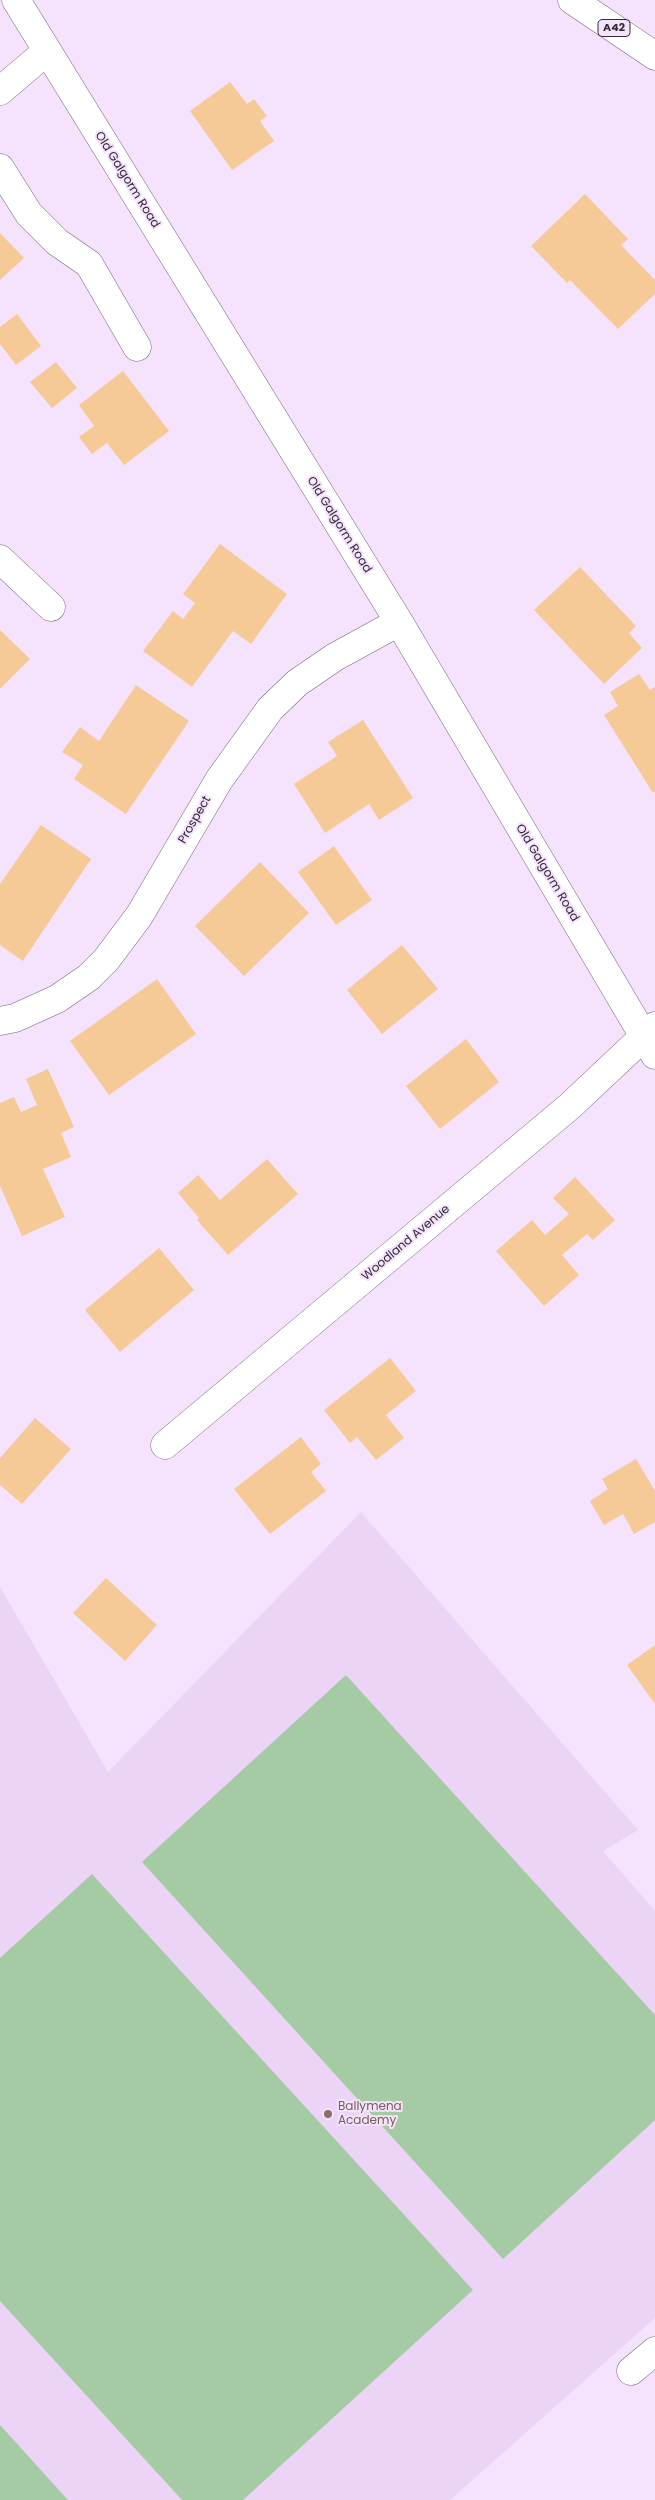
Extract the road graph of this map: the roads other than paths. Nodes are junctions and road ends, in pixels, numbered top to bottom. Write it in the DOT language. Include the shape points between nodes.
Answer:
graph roads {
  1 [pos="16,0"];
  2 [pos="572,0"];
  3 [pos="47,51"];
  4 [pos="655,56"];
  5 [pos="0,91"];
  6 [pos="0,168"];
  7 [pos="137,347"];
  8 [pos="0,559"];
  9 [pos="51,607"];
  10 [pos="399,622"];
  11 [pos="0,1021"];
  12 [pos="651,1039"];
  13 [pos="164,1445"];
  14 [pos="655,2351"];
  15 [pos="631,2371"];
  1 -- 3 [label="street, Old Galgorm Road"];
  2 -- 4 [label="street, A42"];
  3 -- 5 [label="street"];
  3 -- 10 [label="street, Old Galgorm Road"];
  6 -- 7 [label="street" via="29,214 57,242 89,264"];
  8 -- 9 [label="street"];
  10 -- 11 [label="street, Prospect" via="335,657 297,683 270,709 218,780 139,916 89,977 56,999 15,1018"];
  10 -- 12 [label="street, Old Galgorm Road"];
  12 -- 13 [label="street, Woodland Avenue"];
  14 -- 15 [label="street"];
}
